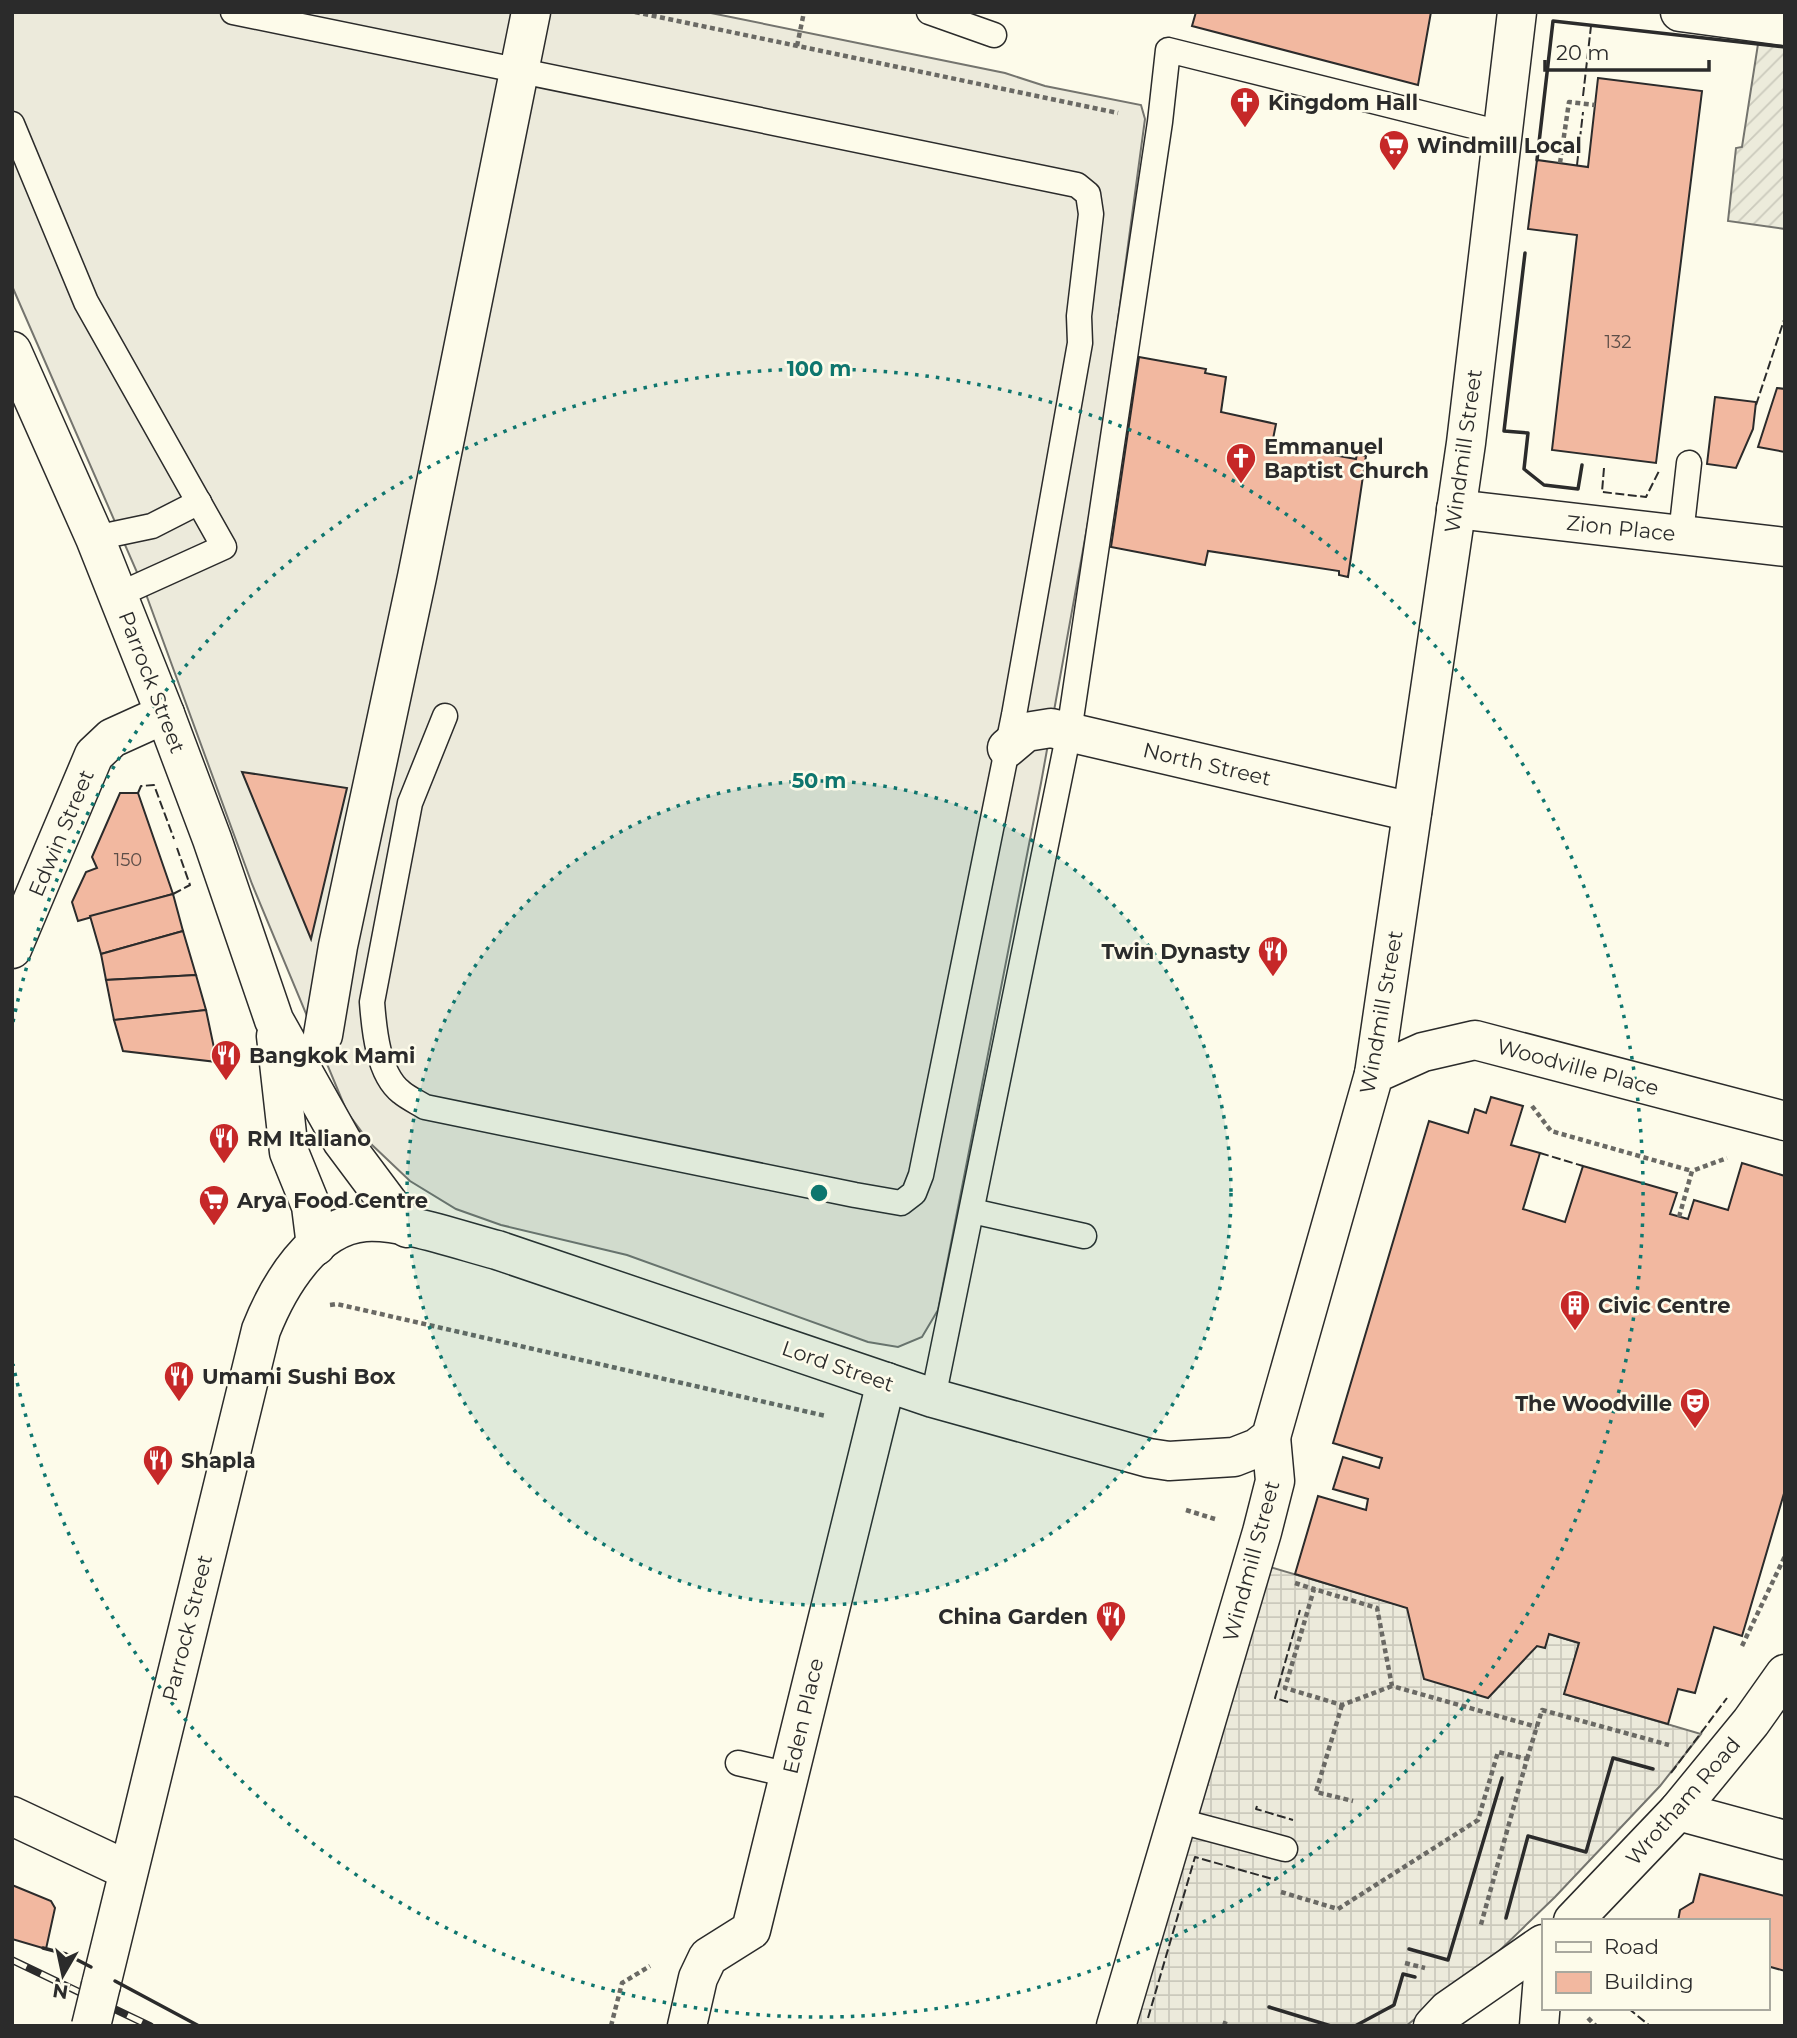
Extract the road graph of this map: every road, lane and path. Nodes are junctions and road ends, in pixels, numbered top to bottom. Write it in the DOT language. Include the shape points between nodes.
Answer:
graph roads {
  1 [pos="233,12"];
  2 [pos="531,12"];
  3 [pos="635,12"];
  4 [pos="804,12"];
  5 [pos="929,12"];
  6 [pos="1517,12"];
  7 [pos="1680,12"];
  8 [pos="1735,15"];
  9 [pos="1785,26"];
  10 [pos="994,35"];
  11 [pos="797,46"];
  12 [pos="520,71"];
  13 [pos="1595,105"];
  14 [pos="1160,122"];
  15 [pos="12,124"];
  16 [pos="1501,133"];
  17 [pos="1560,163"];
  18 [pos="12,351"];
  19 [pos="1689,463"];
  20 [pos="200,502"];
  21 [pos="1456,509"];
  22 [pos="1681,534"];
  23 [pos="94,538"];
  24 [pos="1785,547"];
  25 [pos="118,596"];
  26 [pos="165,714"];
  27 [pos="446,716"];
  28 [pos="1069,732"];
  29 [pos="1007,748"];
  30 [pos="1412,812"];
  31 [pos="12,949"];
  32 [pos="274,1020"];
  33 [pos="323,1035"];
  34 [pos="1374,1074"];
  35 [pos="1525,1098"];
  36 [pos="1785,1121"];
  37 [pos="1730,1157"];
  38 [pos="1692,1171"];
  39 [pos="972,1211"];
  40 [pos="1679,1217"];
  41 [pos="407,1227"];
  42 [pos="1084,1236"];
  43 [pos="316,1246"];
  44 [pos="323,1314"];
  45 [pos="886,1382"];
  46 [pos="933,1398"];
  47 [pos="874,1430"];
  48 [pos="1271,1437"];
  49 [pos="1785,1556"];
  50 [pos="1736,1654"];
  51 [pos="1785,1674"];
  52 [pos="1392,1686"];
  53 [pos="1342,1705"];
  54 [pos="1537,1727"];
  55 [pos="1677,1747"];
  56 [pos="1527,1759"];
  57 [pos="738,1763"];
  58 [pos="789,1775"];
  59 [pos="1353,1801"];
  60 [pos="1678,1811"];
  61 [pos="12,1816"];
  62 [pos="1176,1820"];
  63 [pos="1785,1840"];
  64 [pos="1285,1849"];
  65 [pos="127,1870"];
  66 [pos="1276,1891"];
  67 [pos="1575,1919"];
  68 [pos="1479,1933"];
  69 [pos="1542,1945"];
  70 [pos="1405,1963"];
  71 [pos="1417,1966"];
  72 [pos="1542,1988"];
  73 [pos="91,2026"];
  74 [pos="687,2026"];
  75 [pos="1116,2026"];
  76 [pos="1433,2026"];
  77 [pos="1539,2026"];
  1 -- 12 [label="lane"];
  2 -- 12 [label="street"];
  3 -- 11 [label="path"];
  4 -- 11 [label="path"];
  5 -- 10 [label="lane"];
  6 -- 16 [label="street, Windmill Street"];
  7 -- 8 [label="street"];
  8 -- 9 [label="street"];
  11 -- 14 [label="path"];
  12 -- 29 [label="lane" via="1077,185 1088,194 1091,214 1080,342"];
  12 -- 33 [label="street"];
  13 -- 17 [label="path" via="1569,102"];
  14 -- 16 [label="lane" via="1168,50"];
  14 -- 28 [label="lane"];
  15 -- 20 [label="lane" via="86,302"];
  16 -- 21 [label="street, Windmill Street"];
  18 -- 23 [label="street, Parrock Street"];
  19 -- 22 [label="lane"];
  20 -- 23 [label="lane" via="152,526"];
  20 -- 25 [label="lane" via="223,547"];
  21 -- 22 [label="street, Zion Place"];
  21 -- 30 [label="street, Windmill Street"];
  22 -- 24 [label="street, Zion Place"];
  23 -- 25 [label="street, Parrock Street"];
  25 -- 26 [label="street, Parrock Street"];
  26 -- 31 [label="street, Edwin Street" via="112,738 94,755"];
  26 -- 32 [label="street, Parrock Street"];
  27 -- 29 [label="lane" via="410,803 372,1002 381,1059 398,1091 425,1107 901,1203 914,1193 921,1175"];
  28 -- 29 [label="street, North Street" via="1026,732"];
  28 -- 30 [label="street, North Street"];
  28 -- 39 [label="lane"];
  30 -- 34 [label="street, Windmill Street"];
  32 -- 41 [label="street, Parrock Street" via="342,1141"];
  32 -- 43 [label="street, Parrock Street" via="289,1152 310,1206"];
  34 -- 36 [label="street, Woodville Place" via="1423,1052 1475,1040"];
  34 -- 48 [label="street, Windmill Street"];
  35 -- 38 [label="path" via="1552,1130"];
  37 -- 38 [label="path"];
  38 -- 40 [label="path"];
  39 -- 42 [label="lane"];
  39 -- 46 [label="lane"];
  41 -- 43 [label="street, Parrock Street" via="365,1222 342,1228"];
  41 -- 45 [label="street, Lord Street" via="497,1250"];
  43 -- 65 [label="street, Parrock Street" via="272,1301 261,1330"];
  44 -- 47 [label="path" via="337,1304"];
  45 -- 46 [label="street, Lord Street"];
  45 -- 47 [label="street, Eden Place"];
  46 -- 48 [label="street, Lord Street" via="1160,1460 1234,1457"];
  47 -- 58 [label="street, Eden Place"];
  48 -- 62 [label="street, Windmill Street" via="1275,1481"];
  49 -- 50 [label="path"];
  51 -- 60 [label="street, Wrotham Road"];
  52 -- 53 [label="path"];
  52 -- 53 [label="path" via="1377,1608 1314,1589 1285,1688"];
  52 -- 54 [label="path"];
  53 -- 59 [label="path" via="1316,1792"];
  54 -- 55 [label="path" via="1542,1710"];
  54 -- 56 [label="path"];
  56 -- 66 [label="path" via="1498,1752 1478,1820 1338,1909"];
  56 -- 68 [label="path"];
  57 -- 58 [label="lane"];
  58 -- 74 [label="street, Eden Place" via="751,1930 708,1957"];
  60 -- 63 [label="street"];
  60 -- 67 [label="street, Wrotham Road"];
  61 -- 65 [label="street"];
  62 -- 64 [label="lane"];
  62 -- 75 [label="street, Windmill Street"];
  65 -- 73 [label="street, Parrock Street, bridge"];
  69 -- 76 [label="street" via="1448,2010"];
  70 -- 71 [label="path"];
  72 -- 77 [label="street"];
}
